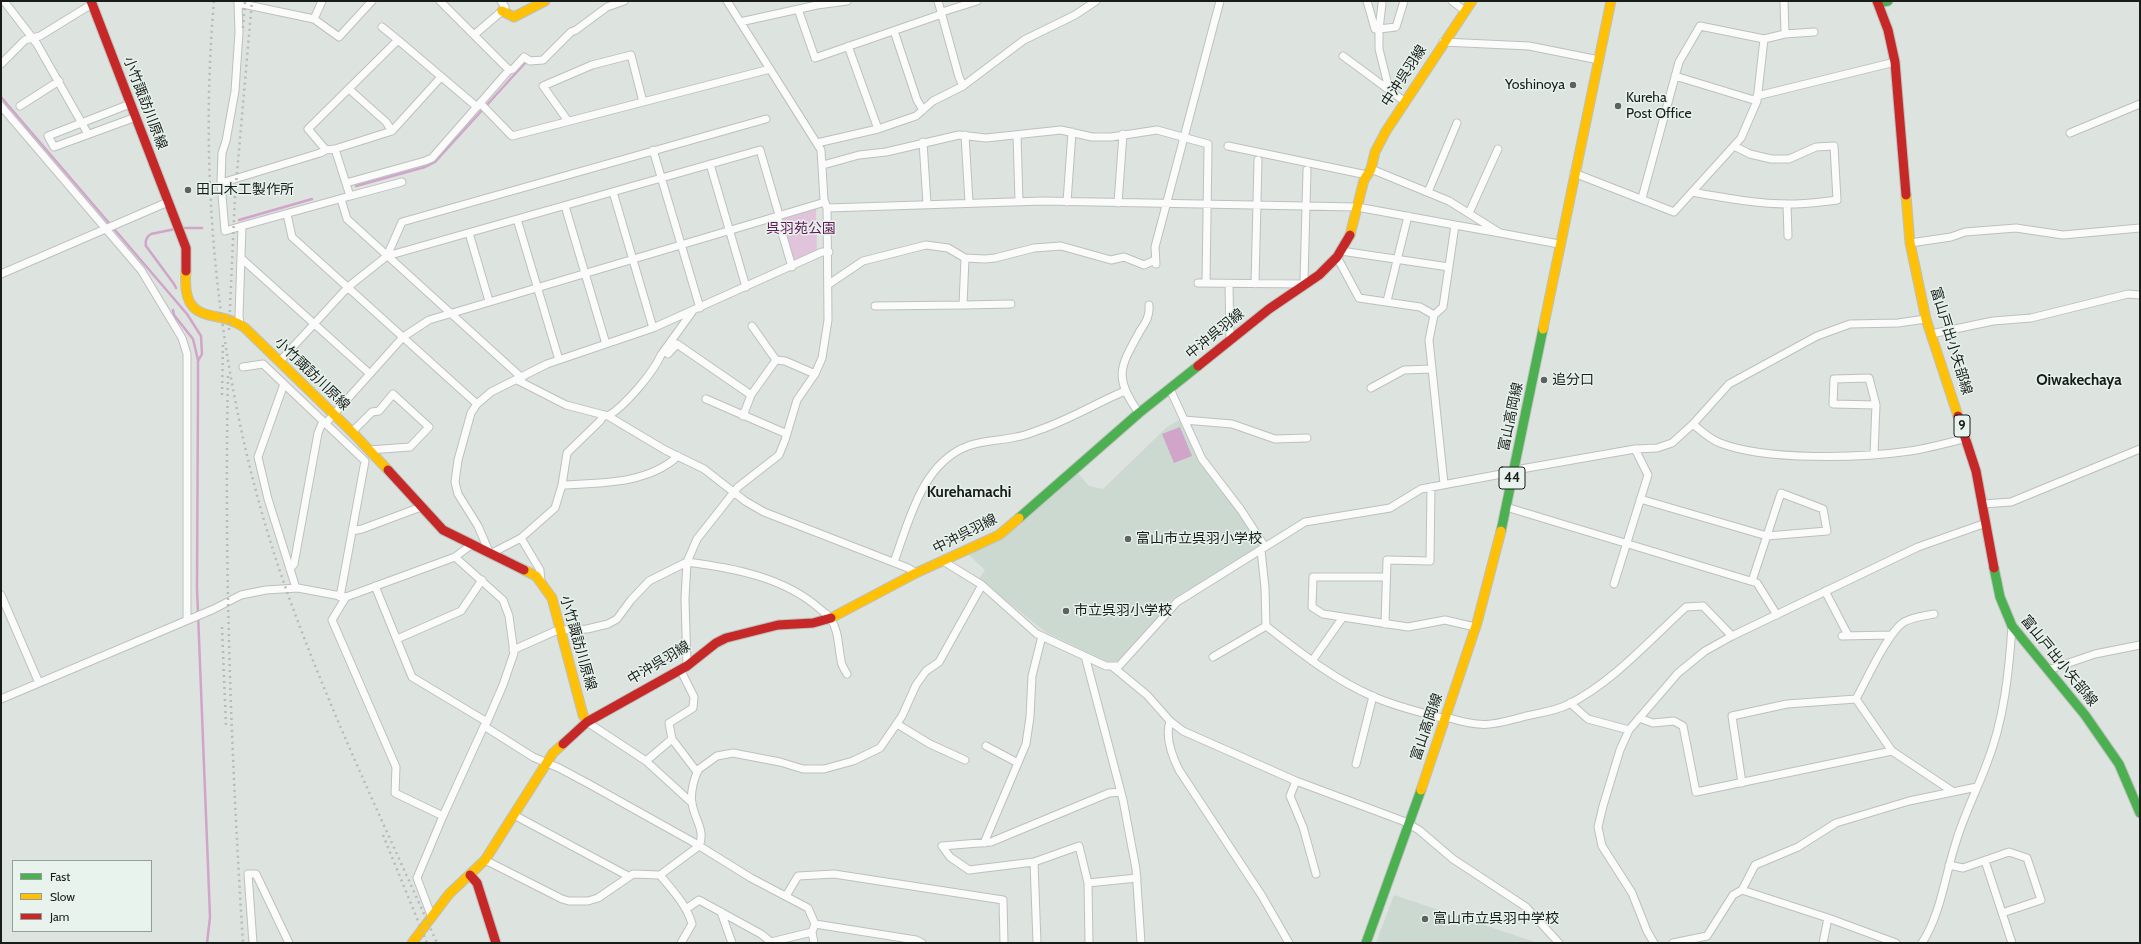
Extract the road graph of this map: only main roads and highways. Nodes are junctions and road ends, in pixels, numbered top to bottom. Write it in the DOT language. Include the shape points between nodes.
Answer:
graph roads {
  1 [pos="545,1"];
  2 [pos="1472,1"];
  3 [pos="1611,1"];
  4 [pos="1888,1"];
  5 [pos="91,2"];
  6 [pos="1877,2"];
  7 [pos="502,12"];
  8 [pos="587,722"];
  9 [pos="2140,813"];
  10 [pos="470,875"];
  11 [pos="412,943"];
  12 [pos="496,943"];
  13 [pos="1366,943"];
  1 -- 7 [label="main road" via="514,17"];
  2 -- 8 [label="main road, 中沖呉羽線" via="1386,131 1369,172 1350,235 1339,254 1320,275 1268,309 1138,413 999,535 916,573 831,618 813,624 778,625 739,634 716,643 683,667"];
  3 -- 13 [label="main road, 富山高岡線 / 44" via="1506,508 1475,627 1446,718"];
  4 -- 6 [label="main road"];
  5 -- 8 [label="main road, 小竹諏訪川原線" via="188,257 185,279 192,304 201,314 240,325 280,361 352,432 443,530 468,548 490,554 530,573 541,582 552,598"];
  6 -- 9 [label="main road, 富山戸出小矢部線 / 9" via="1888,30 1895,62 1910,243 1926,319 1967,438 1983,504 2000,597 2012,626 2085,714 2119,764"];
  8 -- 10 [label="main road, 中沖呉羽線" via="566,740 546,763 485,860"];
  10 -- 11 [label="main road, 中沖呉羽線" via="431,914"];
  10 -- 12 [label="main road" via="477,884"];
}
